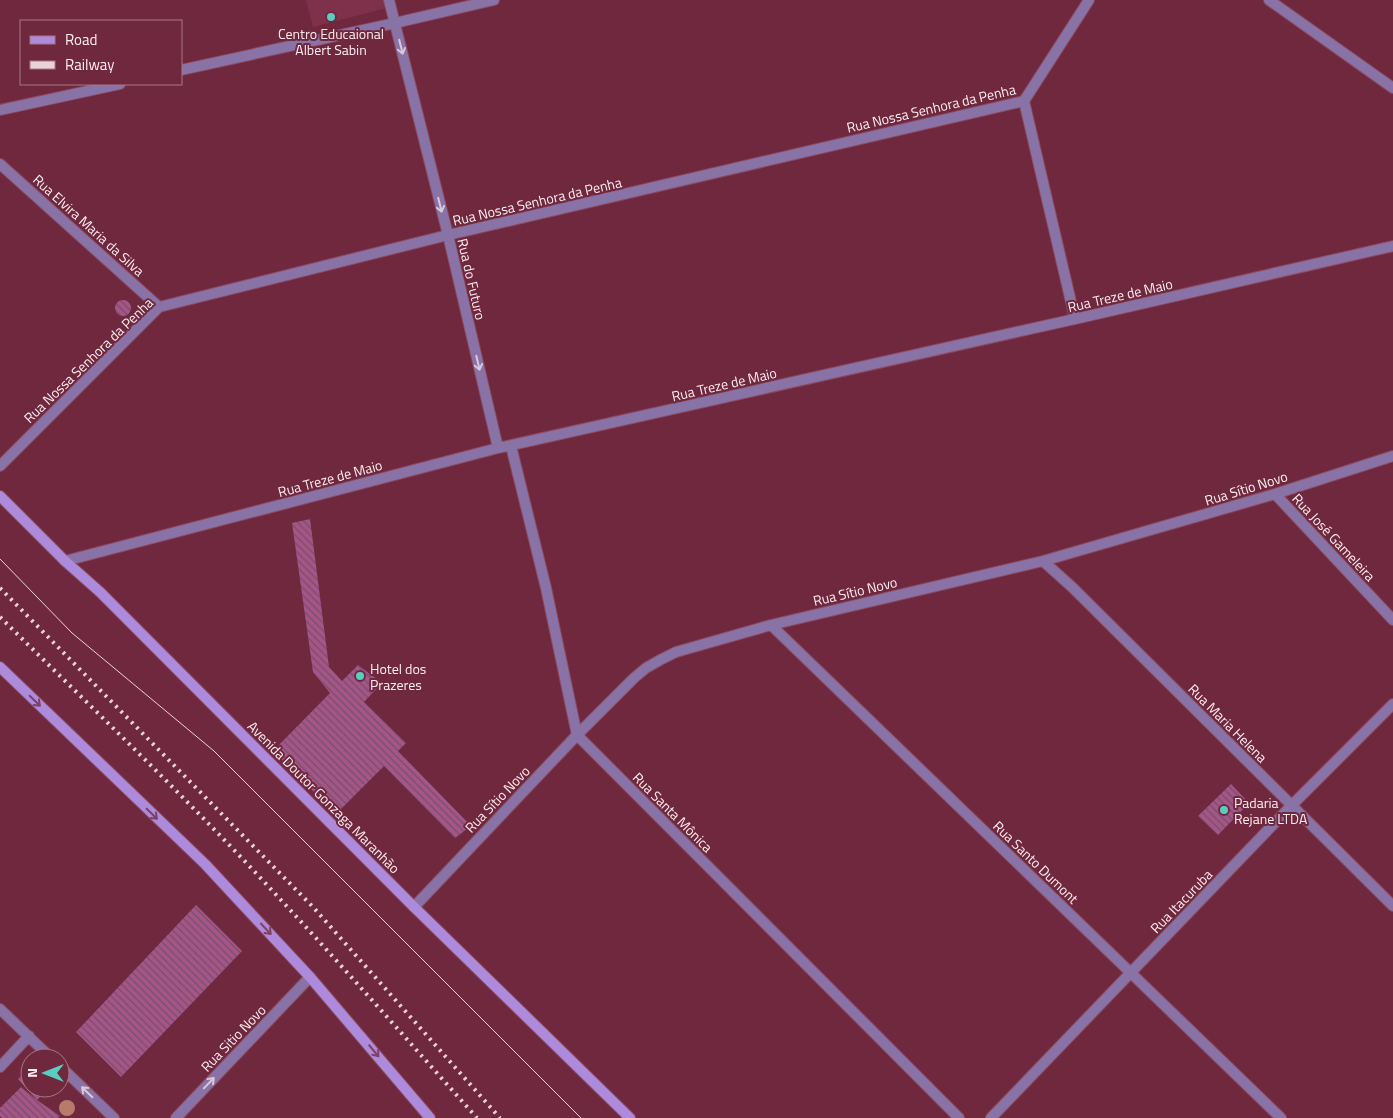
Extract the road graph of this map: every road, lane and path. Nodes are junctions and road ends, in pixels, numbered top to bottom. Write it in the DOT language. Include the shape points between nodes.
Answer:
graph roads {
  1 [pos="389,0"];
  2 [pos="494,0"];
  3 [pos="1089,0"];
  4 [pos="1269,0"];
  5 [pos="395,23"];
  6 [pos="182,70"];
  7 [pos="115,85"];
  8 [pos="1393,88"];
  9 [pos="1024,100"];
  10 [pos="0,110"];
  11 [pos="0,164"];
  12 [pos="448,236"];
  13 [pos="1393,246"];
  14 [pos="159,307"];
  15 [pos="1075,319"];
  16 [pos="511,446"];
  17 [pos="498,448"];
  18 [pos="1393,456"];
  19 [pos="0,466"];
  20 [pos="1275,494"];
  21 [pos="0,496"];
  22 [pos="65,561"];
  23 [pos="1044,561"];
  24 [pos="1393,620"];
  25 [pos="771,625"];
  26 [pos="0,667"];
  27 [pos="1393,704"];
  28 [pos="577,735"];
  29 [pos="1291,806"];
  30 [pos="1393,906"];
  31 [pos="414,907"];
  32 [pos="1131,973"];
  33 [pos="310,977"];
  34 [pos="0,1009"];
  35 [pos="29,1036"];
  36 [pos="41,1048"];
  37 [pos="0,1067"];
  38 [pos="70,1076"];
  39 [pos="114,1118"];
  40 [pos="176,1118"];
  41 [pos="430,1118"];
  42 [pos="630,1118"];
  43 [pos="959,1118"];
  44 [pos="991,1118"];
  45 [pos="1281,1118"];
  1 -- 5 [label="street, Rua do Futuro"];
  2 -- 5 [label="street"];
  3 -- 9 [label="street, Rua Nossa Senhora da Penha"];
  4 -- 8 [label="street"];
  5 -- 6 [label="street"];
  5 -- 12 [label="street, Rua do Futuro, one-way"];
  7 -- 10 [label="street"];
  9 -- 12 [label="street, Rua Nossa Senhora da Penha"];
  9 -- 15 [label="street"];
  11 -- 14 [label="street, Rua Elvira Maria da Silva"];
  12 -- 14 [label="street, Rua Nossa Senhora da Penha"];
  12 -- 17 [label="street, Rua do Futuro, one-way"];
  13 -- 15 [label="street, Rua Treze de Maio"];
  14 -- 19 [label="street, Rua Nossa Senhora da Penha"];
  15 -- 16 [label="street, Rua Treze de Maio"];
  16 -- 17 [label="street, Rua Treze de Maio"];
  16 -- 28 [label="street" via="546,588"];
  17 -- 22 [label="street, Rua Treze de Maio"];
  18 -- 20 [label="street, Rua Sítio Novo"];
  20 -- 23 [label="street, Rua Sítio Novo"];
  20 -- 24 [label="street, Rua José Gameleira"];
  21 -- 22 [label="street, Avenida Doutor Gonzaga Maranhão"];
  22 -- 31 [label="street, Avenida Doutor Gonzaga Maranhão" via="100,592"];
  23 -- 25 [label="street, Rua Sítio Novo"];
  23 -- 29 [label="street, Rua Maria Helena"];
  25 -- 28 [label="street, Rua Sítio Novo" via="676,652 660,660 634,678"];
  25 -- 32 [label="street, Rua Santo Dumont"];
  26 -- 33 [label="street, one-way" via="204,864"];
  27 -- 29 [label="street, Rua Itacuruba"];
  28 -- 31 [label="street, Rua Sítio Novo"];
  28 -- 43 [label="street, Rua Santa Mônica"];
  29 -- 30 [label="street, Rua Maria Helena"];
  29 -- 32 [label="street, Rua Itacuruba"];
  31 -- 42 [label="street, Avenida Doutor Gonzaga Maranhão"];
  32 -- 44 [label="street, Rua Itacuruba"];
  32 -- 45 [label="street, Rua Santo Dumont"];
  40 -- 33 [label="street, Rua Sitio Novo, one-way"];
  33 -- 41 [label="street, one-way"];
  34 -- 35 [label="street"];
  35 -- 36 [label="street"];
  35 -- 37 [label="street"];
  39 -- 38 [label="street, one-way"];
}
